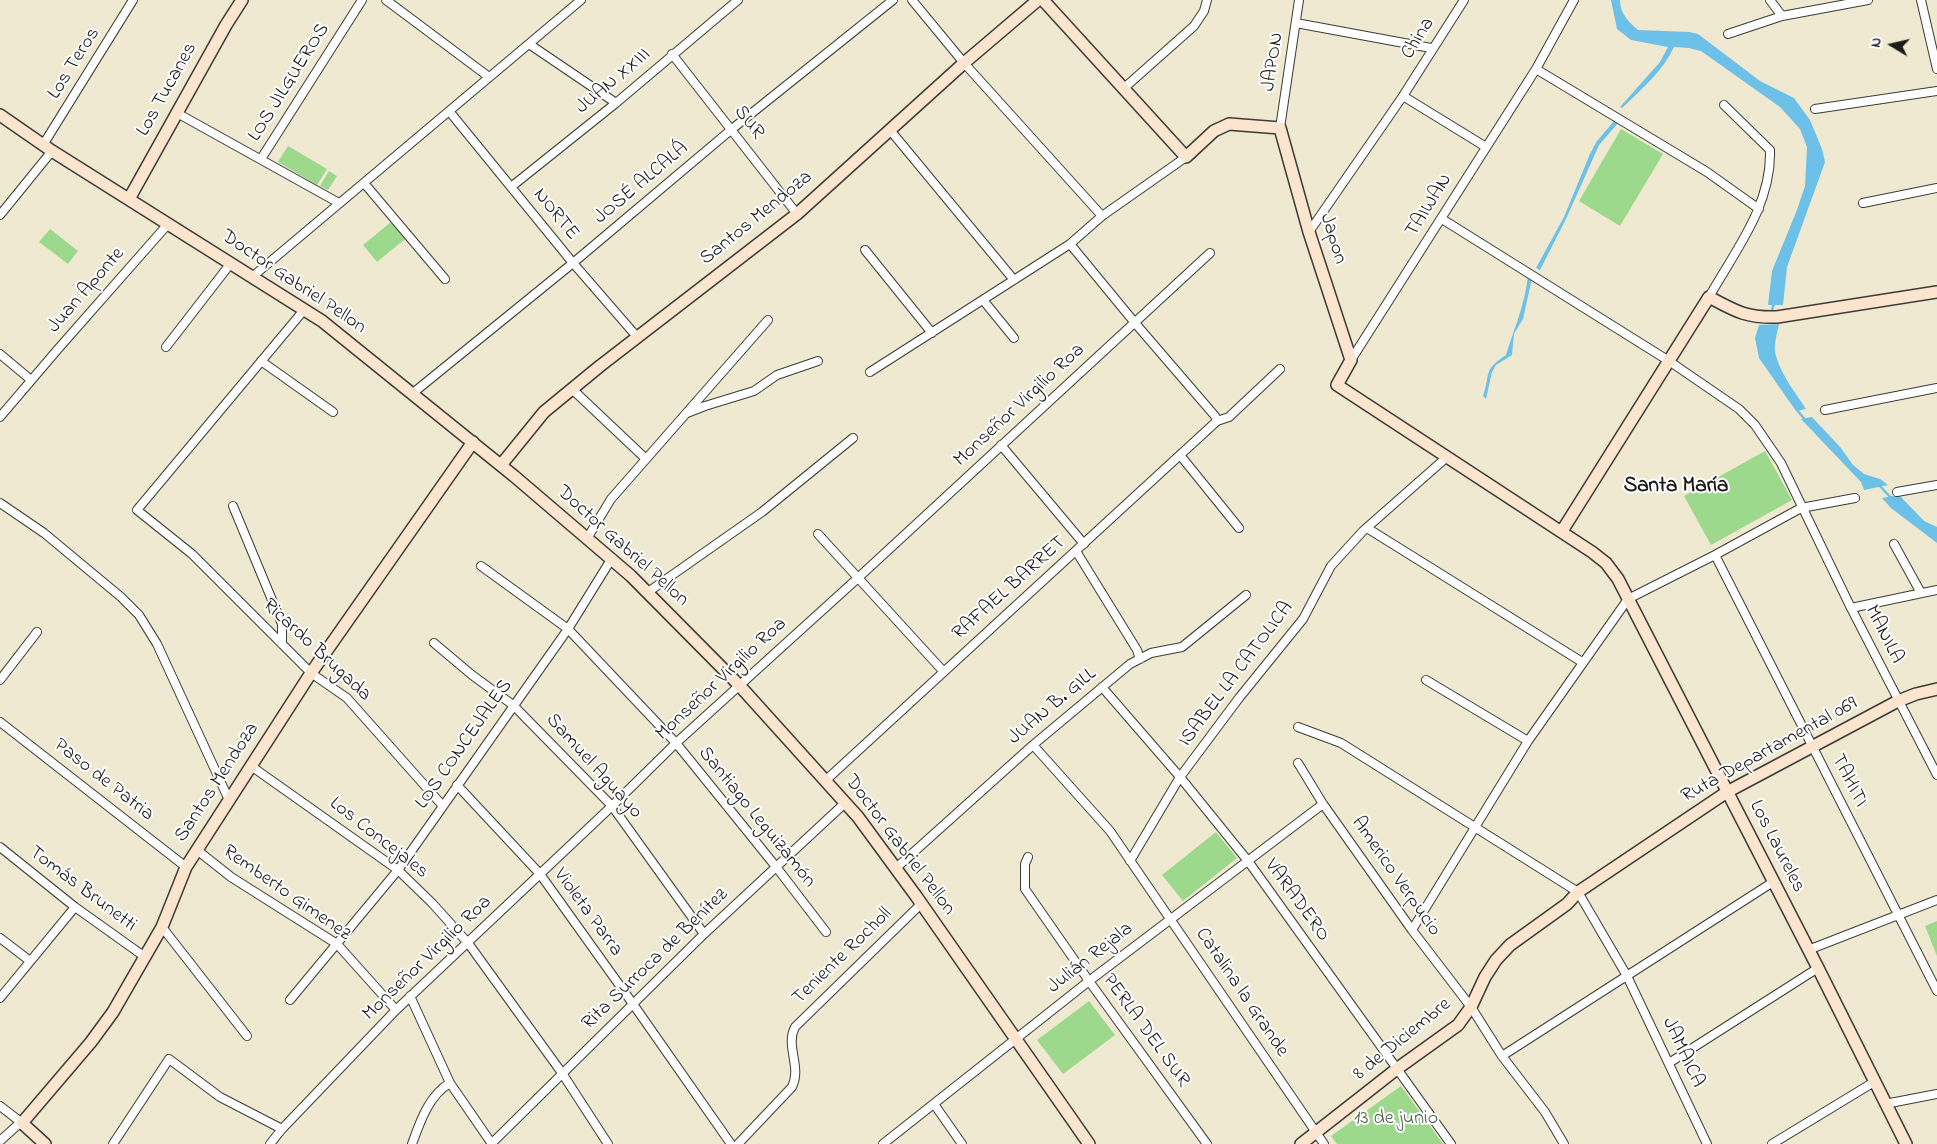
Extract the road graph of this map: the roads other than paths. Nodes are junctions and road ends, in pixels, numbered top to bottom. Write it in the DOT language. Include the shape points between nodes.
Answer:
graph roads {
  1 [pos="133,0"];
  2 [pos="242,0"];
  3 [pos="362,0"];
  4 [pos="386,0"];
  5 [pos="581,0"];
  6 [pos="738,0"];
  7 [pos="893,0"];
  8 [pos="912,0"];
  9 [pos="1038,0"];
  10 [pos="1043,0"];
  11 [pos="1207,0"];
  12 [pos="1299,0"];
  13 [pos="1464,0"];
  14 [pos="1574,0"];
  15 [pos="1770,0"];
  16 [pos="1868,0"];
  17 [pos="1921,0"];
  18 [pos="1782,16"];
  19 [pos="1296,24"];
  20 [pos="1728,34"];
  21 [pos="529,44"];
  22 [pos="1431,48"];
  23 [pos="672,54"];
  24 [pos="964,63"];
  25 [pos="1536,69"];
  26 [pos="1937,70"];
  27 [pos="489,77"];
  28 [pos="1123,89"];
  29 [pos="1937,90"];
  30 [pos="1402,96"];
  31 [pos="616,103"];
  32 [pos="1724,105"];
  33 [pos="1814,109"];
  34 [pos="449,110"];
  35 [pos="177,113"];
  36 [pos="0,115"];
  37 [pos="1280,128"];
  38 [pos="732,129"];
  39 [pos="890,130"];
  40 [pos="1486,147"];
  41 [pos="48,148"];
  42 [pos="1186,158"];
  43 [pos="262,159"];
  44 [pos="364,183"];
  45 [pos="511,188"];
  46 [pos="1937,188"];
  47 [pos="129,199"];
  48 [pos="338,203"];
  49 [pos="1863,203"];
  50 [pos="1759,209"];
  51 [pos="797,214"];
  52 [pos="0,215"];
  53 [pos="1102,216"];
  54 [pos="1442,219"];
  55 [pos="168,224"];
  56 [pos="1309,232"];
  57 [pos="1070,244"];
  58 [pos="865,250"];
  59 [pos="1210,253"];
  60 [pos="573,263"];
  61 [pos="231,264"];
  62 [pos="252,277"];
  63 [pos="445,280"];
  64 [pos="1014,280"];
  65 [pos="1937,292"];
  66 [pos="1709,296"];
  67 [pos="983,300"];
  68 [pos="304,310"];
  69 [pos="768,320"];
  70 [pos="1135,323"];
  71 [pos="932,333"];
  72 [pos="638,338"];
  73 [pos="1014,338"];
  74 [pos="166,347"];
  75 [pos="0,354"];
  76 [pos="1351,360"];
  77 [pos="262,361"];
  78 [pos="818,361"];
  79 [pos="1669,361"];
  80 [pos="1280,369"];
  81 [pos="870,372"];
  82 [pos="31,380"];
  83 [pos="1937,388"];
  84 [pos="572,389"];
  85 [pos="413,393"];
  86 [pos="1826,410"];
  87 [pos="333,412"];
  88 [pos="685,414"];
  89 [pos="0,417"];
  90 [pos="1216,421"];
  91 [pos="853,438"];
  92 [pos="473,442"];
  93 [pos="1002,445"];
  94 [pos="1180,455"];
  95 [pos="1447,458"];
  96 [pos="646,459"];
  97 [pos="501,465"];
  98 [pos="1937,485"];
  99 [pos="1897,492"];
  100 [pos="1855,498"];
  101 [pos="0,503"];
  102 [pos="233,506"];
  103 [pos="1802,508"];
  104 [pos="1239,528"];
  105 [pos="1367,528"];
  106 [pos="1562,531"];
  107 [pos="818,534"];
  108 [pos="588,537"];
  109 [pos="1084,544"];
  110 [pos="1894,544"];
  111 [pos="1076,551"];
  112 [pos="1715,555"];
  113 [pos="612,558"];
  114 [pos="481,566"];
  115 [pos="859,577"];
  116 [pos="1937,590"];
  117 [pos="648,592"];
  118 [pos="1921,593"];
  119 [pos="1246,595"];
  120 [pos="1628,600"];
  121 [pos="1850,608"];
  122 [pos="568,629"];
  123 [pos="37,632"];
  124 [pos="434,643"];
  125 [pos="282,644"];
  126 [pos="1140,659"];
  127 [pos="1582,662"];
  128 [pos="943,671"];
  129 [pos="311,673"];
  130 [pos="0,680"];
  131 [pos="1426,680"];
  132 [pos="739,685"];
  133 [pos="1102,687"];
  134 [pos="1937,689"];
  135 [pos="1898,701"];
  136 [pos="513,705"];
  137 [pos="0,722"];
  138 [pos="1298,728"];
  139 [pos="1528,741"];
  140 [pos="676,744"];
  141 [pos="1033,746"];
  142 [pos="1813,747"];
  143 [pos="1298,763"];
  144 [pos="251,766"];
  145 [pos="1937,775"];
  146 [pos="1180,777"];
  147 [pos="825,781"];
  148 [pos="457,785"];
  149 [pos="1727,792"];
  150 [pos="229,800"];
  151 [pos="845,803"];
  152 [pos="1323,804"];
  153 [pos="442,805"];
  154 [pos="612,806"];
  155 [pos="1475,827"];
  156 [pos="0,847"];
  157 [pos="197,850"];
  158 [pos="1028,857"];
  159 [pos="1130,861"];
  160 [pos="1248,861"];
  161 [pos="186,867"];
  162 [pos="777,868"];
  163 [pos="896,868"];
  164 [pos="398,870"];
  165 [pos="540,874"];
  166 [pos="1773,882"];
  167 [pos="1578,892"];
  168 [pos="1937,900"];
  169 [pos="921,904"];
  170 [pos="75,908"];
  171 [pos="1897,914"];
  172 [pos="1171,918"];
  173 [pos="162,927"];
  174 [pos="1412,930"];
  175 [pos="826,932"];
  176 [pos="704,934"];
  177 [pos="0,938"];
  178 [pos="468,942"];
  179 [pos="337,944"];
  180 [pos="1808,950"];
  181 [pos="145,958"];
  182 [pos="30,961"];
  183 [pos="1818,968"];
  184 [pos="1627,976"];
  185 [pos="1089,981"];
  186 [pos="1937,991"];
  187 [pos="410,996"];
  188 [pos="0,998"];
  189 [pos="290,1000"];
  190 [pos="633,1004"];
  191 [pos="1471,1007"];
  192 [pos="396,1010"];
  193 [pos="247,1036"];
  194 [pos="1015,1039"];
  195 [pos="1502,1056"];
  196 [pos="1669,1062"];
  197 [pos="1398,1068"];
  198 [pos="562,1073"];
  199 [pos="1874,1082"];
  200 [pos="450,1083"];
  201 [pos="1937,1094"];
  202 [pos="934,1104"];
  203 [pos="1885,1104"];
  204 [pos="0,1106"];
  205 [pos="22,1123"];
  206 [pos="282,1129"];
  207 [pos="1316,1132"];
  208 [pos="0,1141"];
  209 [pos="45,1144"];
  210 [pos="113,1144"];
  211 [pos="270,1144"];
  212 [pos="412,1144"];
  213 [pos="492,1144"];
  214 [pos="608,1144"];
  215 [pos="731,1144"];
  216 [pos="738,1144"];
  217 [pos="883,1144"];
  218 [pos="962,1144"];
  219 [pos="1089,1144"];
  220 [pos="1207,1144"];
  221 [pos="1301,1144"];
  222 [pos="1324,1144"];
  223 [pos="1451,1144"];
  224 [pos="1564,1144"];
  225 [pos="1707,1144"];
  226 [pos="1772,1144"];
  227 [pos="1906,1144"];
  1 -- 41 [label="street, Los Teros"];
  2 -- 35 [label="street, Los Tucanes"];
  3 -- 43 [label="street, LOS JILGUEROS"];
  4 -- 27 [label="street"];
  5 -- 21 [label="street"];
  6 -- 23 [label="street, JUAN XXIII"];
  7 -- 38 [label="street, JOSÉ ALCALÁ"];
  8 -- 24 [label="street"];
  9 -- 24 [label="street, Santos Mendoza"];
  10 -- 28 [label="street"];
  11 -- 28 [label="street" via="1194,26"];
  12 -- 19 [label="street, JAPON"];
  13 -- 22 [label="street, China"];
  14 -- 25 [label="street, TAIWAN"];
  15 -- 18 [label="street"];
  16 -- 18 [label="street"];
  17 -- 26 [label="street"];
  18 -- 20 [label="street"];
  19 -- 22 [label="street"];
  19 -- 37 [label="street, JAPON"];
  21 -- 27 [label="street"];
  21 -- 31 [label="street"];
  22 -- 30 [label="street, China"];
  23 -- 31 [label="street, JUAN XXIII"];
  23 -- 38 [label="street, SUR"];
  24 -- 39 [label="street, Santos Mendoza"];
  24 -- 53 [label="street"];
  25 -- 40 [label="street, TAIWAN"];
  25 -- 50 [label="street" via="1707,172"];
  27 -- 34 [label="street"];
  28 -- 42 [label="street"];
  29 -- 33 [label="street"];
  30 -- 40 [label="street"];
  30 -- 56 [label="street, China"];
  31 -- 45 [label="street, JUAN XXIII"];
  32 -- 50 [label="street" via="1770,150 1767,180"];
  34 -- 44 [label="street"];
  34 -- 45 [label="street, NORTE"];
  35 -- 43 [label="street"];
  35 -- 47 [label="street, Los Tucanes"];
  36 -- 41 [label="street, Doctor Gabriel Pellon"];
  37 -- 42 [label="street" via="1229,124 1214,131"];
  37 -- 56 [label="street, Japon"];
  38 -- 51 [label="street, SUR"];
  38 -- 60 [label="street, JOSÉ ALCALÁ"];
  39 -- 51 [label="street, Santos Mendoza"];
  39 -- 64 [label="street"];
  40 -- 54 [label="street, TAIWAN"];
  41 -- 47 [label="street, Doctor Gabriel Pellon"];
  41 -- 52 [label="street, Los Teros"];
  42 -- 53 [label="street"];
  43 -- 48 [label="street"];
  44 -- 48 [label="street"];
  44 -- 63 [label="street"];
  45 -- 60 [label="street, NORTE"];
  46 -- 49 [label="street"];
  47 -- 55 [label="street, Doctor Gabriel Pellon"];
  48 -- 62 [label="street"];
  50 -- 66 [label="street"];
  51 -- 72 [label="street, Santos Mendoza"];
  53 -- 57 [label="street"];
  54 -- 76 [label="street, TAIWAN"];
  54 -- 79 [label="street, MANILA"];
  55 -- 61 [label="street, Doctor Gabriel Pellon"];
  55 -- 82 [label="street, Juan Aponte"];
  56 -- 76 [label="street, Japon"];
  57 -- 64 [label="street"];
  57 -- 70 [label="street"];
  58 -- 71 [label="street"];
  59 -- 70 [label="street, Monseñor Virgilio Roa"];
  60 -- 72 [label="street, NORTE"];
  60 -- 85 [label="street, JOSÉ ALCALÁ"];
  61 -- 62 [label="street, Doctor Gabriel Pellon"];
  61 -- 74 [label="street"];
  62 -- 68 [label="street, Doctor Gabriel Pellon"];
  64 -- 67 [label="street"];
  65 -- 66 [label="street" via="1757,318"];
  66 -- 79 [label="street"];
  67 -- 71 [label="street"];
  67 -- 73 [label="street"];
  68 -- 77 [label="street"];
  68 -- 85 [label="street, Doctor Gabriel Pellon"];
  69 -- 88 [label="street"];
  70 -- 90 [label="street"];
  70 -- 93 [label="street, Monseñor Virgilio Roa"];
  71 -- 81 [label="street"];
  72 -- 84 [label="street, Santos Mendoza"];
  75 -- 82 [label="street"];
  76 -- 95 [label="street, Los Laureles" via="1338,386"];
  77 -- 87 [label="street"];
  77 -- 125 [label="street, Ricardo Brugada" via="137,510 192,554"];
  78 -- 88 [label="street" via="777,375 754,391"];
  79 -- 103 [label="street, MANILA" via="1739,409 1755,425 1781,463"];
  79 -- 106 [label="street"];
  80 -- 90 [label="street, RAFAEL BARRET" via="1229,417"];
  82 -- 89 [label="street, Juan Aponte"];
  83 -- 86 [label="street"];
  84 -- 96 [label="street"];
  84 -- 97 [label="street, Santos Mendoza" via="544,412"];
  85 -- 92 [label="street, Doctor Gabriel Pellon"];
  88 -- 96 [label="street"];
  90 -- 94 [label="street, RAFAEL BARRET"];
  91 -- 117 [label="street" via="762,512"];
  92 -- 97 [label="street, Doctor Gabriel Pellon"];
  92 -- 129 [label="street, Santos Mendoza"];
  93 -- 109 [label="street"];
  93 -- 115 [label="street, Monseñor Virgilio Roa"];
  94 -- 104 [label="street"];
  94 -- 109 [label="street, RAFAEL BARRET"];
  95 -- 105 [label="street, ISABEL LA CATOLICA"];
  95 -- 106 [label="street, Los Laureles"];
  96 -- 108 [label="street" via="612,499"];
  97 -- 108 [label="street, Doctor Gabriel Pellon"];
  98 -- 99 [label="street"];
  100 -- 103 [label="street"];
  101 -- 150 [label="street" via="44,533 139,615 157,644"];
  102 -- 125 [label="street" via="282,624"];
  103 -- 112 [label="street"];
  103 -- 121 [label="street, MANILA"];
  105 -- 127 [label="street"];
  105 -- 146 [label="street, ISABEL LA CATOLICA" via="1331,566 1303,619"];
  106 -- 120 [label="street, Los Laureles" via="1606,563"];
  107 -- 115 [label="street"];
  108 -- 113 [label="street, Doctor Gabriel Pellon"];
  109 -- 111 [label="street, RAFAEL BARRET"];
  110 -- 118 [label="street"];
  111 -- 126 [label="street"];
  111 -- 128 [label="street, RAFAEL BARRET"];
  112 -- 120 [label="street"];
  112 -- 142 [label="street, TAHITI"];
  113 -- 117 [label="street, Doctor Gabriel Pellon"];
  113 -- 122 [label="street, LOS CONCEJALES"];
  114 -- 122 [label="street, Santiago Leguizamón"];
  115 -- 128 [label="street"];
  115 -- 132 [label="street, Monseñor Virgilio Roa"];
  116 -- 118 [label="street"];
  117 -- 132 [label="street, Doctor Gabriel Pellon"];
  118 -- 121 [label="street"];
  119 -- 126 [label="street, JUAN B. GILL" via="1182,647 1151,653"];
  120 -- 127 [label="street"];
  120 -- 149 [label="street, Los Laureles"];
  121 -- 135 [label="street, MANILA"];
  122 -- 136 [label="street, LOS CONCEJALES"];
  122 -- 140 [label="street, Santiago Leguizamón"];
  123 -- 130 [label="street"];
  124 -- 136 [label="street, Samuel Aguayo"];
  125 -- 129 [label="street, Ricardo Brugada"];
  126 -- 133 [label="street, JUAN B. GILL"];
  127 -- 139 [label="street"];
  128 -- 147 [label="street, RAFAEL BARRET"];
  129 -- 144 [label="street, Santos Mendoza"];
  129 -- 153 [label="street, Ricardo Brugada" via="347,698"];
  131 -- 139 [label="street"];
  132 -- 140 [label="street, Monseñor Virgilio Roa"];
  132 -- 147 [label="street, Doctor Gabriel Pellon"];
  133 -- 141 [label="street, JUAN B. GILL"];
  133 -- 146 [label="street, VARADERO"];
  134 -- 135 [label="street, Ruta Departamental 069"];
  135 -- 142 [label="street, Ruta Departamental 069"];
  135 -- 145 [label="street, MANILA"];
  136 -- 148 [label="street, LOS CONCEJALES"];
  136 -- 154 [label="street, Samuel Aguayo"];
  137 -- 161 [label="street, Paso de Patria"];
  138 -- 155 [label="street" via="1341,743"];
  139 -- 155 [label="street"];
  140 -- 154 [label="street, Monseñor Virgilio Roa"];
  140 -- 162 [label="street, Santiago Leguizamón"];
  141 -- 159 [label="street, Catalina la Grande" via="1100,818"];
  141 -- 163 [label="street, JUAN B. GILL"];
  142 -- 149 [label="street, Ruta Departamental 069"];
  142 -- 171 [label="street, TAHITI"];
  143 -- 152 [label="street, Americo Verpucio"];
  144 -- 150 [label="street, Santos Mendoza"];
  144 -- 164 [label="street, Los Concejales"];
  146 -- 159 [label="street, ISABEL LA CATOLICA"];
  146 -- 160 [label="street, VARADERO"];
  147 -- 151 [label="street, Doctor Gabriel Pellon"];
  148 -- 153 [label="street, LOS CONCEJALES"];
  148 -- 165 [label="street, Violeta Parra"];
  149 -- 166 [label="street, Los Laureles"];
  149 -- 167 [label="street, Ruta Departamental 069"];
  150 -- 157 [label="street, Santos Mendoza"];
  151 -- 162 [label="street, Rita Surroca de Benítez"];
  151 -- 163 [label="street, Doctor Gabriel Pellon"];
  152 -- 160 [label="street, Julián Rejala"];
  152 -- 174 [label="street, Americo Verpucio"];
  153 -- 164 [label="street, LOS CONCEJALES"];
  154 -- 165 [label="street, Monseñor Virgilio Roa"];
  154 -- 176 [label="street, Samuel Aguayo"];
  155 -- 167 [label="street"];
  155 -- 174 [label="street"];
  156 -- 170 [label="street, Tomás Brunetti"];
  157 -- 161 [label="street, Santos Mendoza"];
  157 -- 179 [label="street, Remberto Gimenez" via="231,877"];
  158 -- 185 [label="street, PERLA DEL SUR" via="1025,888"];
  159 -- 172 [label="street, Catalina la Grande"];
  160 -- 172 [label="street, Julián Rejala"];
  160 -- 197 [label="street, VARADERO"];
  161 -- 173 [label="street, Santos Mendoza"];
  162 -- 175 [label="street, Santiago Leguizamón"];
  162 -- 176 [label="street, Rita Surroca de Benítez"];
  163 -- 169 [label="street, Doctor Gabriel Pellon"];
  164 -- 178 [label="street, Los Concejales"];
  164 -- 179 [label="street, LOS CONCEJALES"];
  165 -- 178 [label="street, Monseñor Virgilio Roa"];
  165 -- 190 [label="street, Violeta Parra"];
  166 -- 180 [label="street, Los Laureles"];
  166 -- 184 [label="street"];
  167 -- 184 [label="street, JAMAICA"];
  167 -- 191 [label="street, 8 de Diciembre" via="1567,904 1510,945 1496,960"];
  168 -- 171 [label="street"];
  169 -- 194 [label="street, Doctor Gabriel Pellon"];
  169 -- 216 [label="street, Teniente Rocholl" via="795,1027 790,1036 796,1066 792,1087"];
  170 -- 181 [label="street, Tomás Brunetti"];
  170 -- 182 [label="street"];
  171 -- 180 [label="street"];
  171 -- 186 [label="street, TAHITI"];
  172 -- 185 [label="street, Julián Rejala"];
  172 -- 207 [label="street, Catalina la Grande"];
  173 -- 181 [label="street, Santos Mendoza"];
  173 -- 193 [label="street"];
  174 -- 191 [label="street, Americo Verpucio"];
  176 -- 190 [label="street, Rita Surroca de Benítez"];
  177 -- 182 [label="street"];
  178 -- 187 [label="street, Monseñor Virgilio Roa"];
  178 -- 198 [label="street, Los Concejales"];
  179 -- 189 [label="street, LOS CONCEJALES"];
  179 -- 192 [label="street, Remberto Gimenez"];
  180 -- 183 [label="street, Los Laureles"];
  181 -- 205 [label="street, Santos Mendoza" via="91,1042"];
  182 -- 188 [label="street"];
  183 -- 196 [label="street"];
  183 -- 199 [label="street, Los Laureles"];
  184 -- 195 [label="street"];
  184 -- 196 [label="street, JAMAICA"];
  185 -- 194 [label="street, Julián Rejala"];
  185 -- 220 [label="street, PERLA DEL SUR"];
  187 -- 192 [label="street, Monseñor Virgilio Roa"];
  187 -- 200 [label="street"];
  190 -- 198 [label="street, Rita Surroca de Benítez"];
  190 -- 215 [label="street, Violeta Parra"];
  191 -- 195 [label="street, Americo Verpucio"];
  191 -- 197 [label="street, 8 de Diciembre" via="1458,1025"];
  192 -- 206 [label="street, Monseñor Virgilio Roa"];
  194 -- 202 [label="street, Julián Rejala"];
  194 -- 219 [label="street, Doctor Gabriel Pellon"];
  195 -- 224 [label="street, Americo Verpucio" via="1545,1112"];
  196 -- 225 [label="street, JAMAICA"];
  197 -- 207 [label="street, 8 de Diciembre"];
  197 -- 223 [label="street, VARADERO"];
  198 -- 213 [label="street, Rita Surroca de Benítez"];
  198 -- 214 [label="street, Los Concejales"];
  199 -- 203 [label="street, Los Laureles"];
  199 -- 226 [label="street"];
  200 -- 212 [label="street" via="434,1096"];
  200 -- 213 [label="street"];
  201 -- 203 [label="street"];
  202 -- 217 [label="street, Julián Rejala"];
  202 -- 218 [label="street"];
  203 -- 227 [label="street, Los Laureles"];
  204 -- 205 [label="street"];
  205 -- 208 [label="street"];
  205 -- 209 [label="street"];
  206 -- 210 [label="street" via="220,1096 169,1059"];
  206 -- 211 [label="street, Monseñor Virgilio Roa"];
  207 -- 221 [label="street, 8 de Diciembre"];
  207 -- 222 [label="street, Catalina la Grande"];
}
